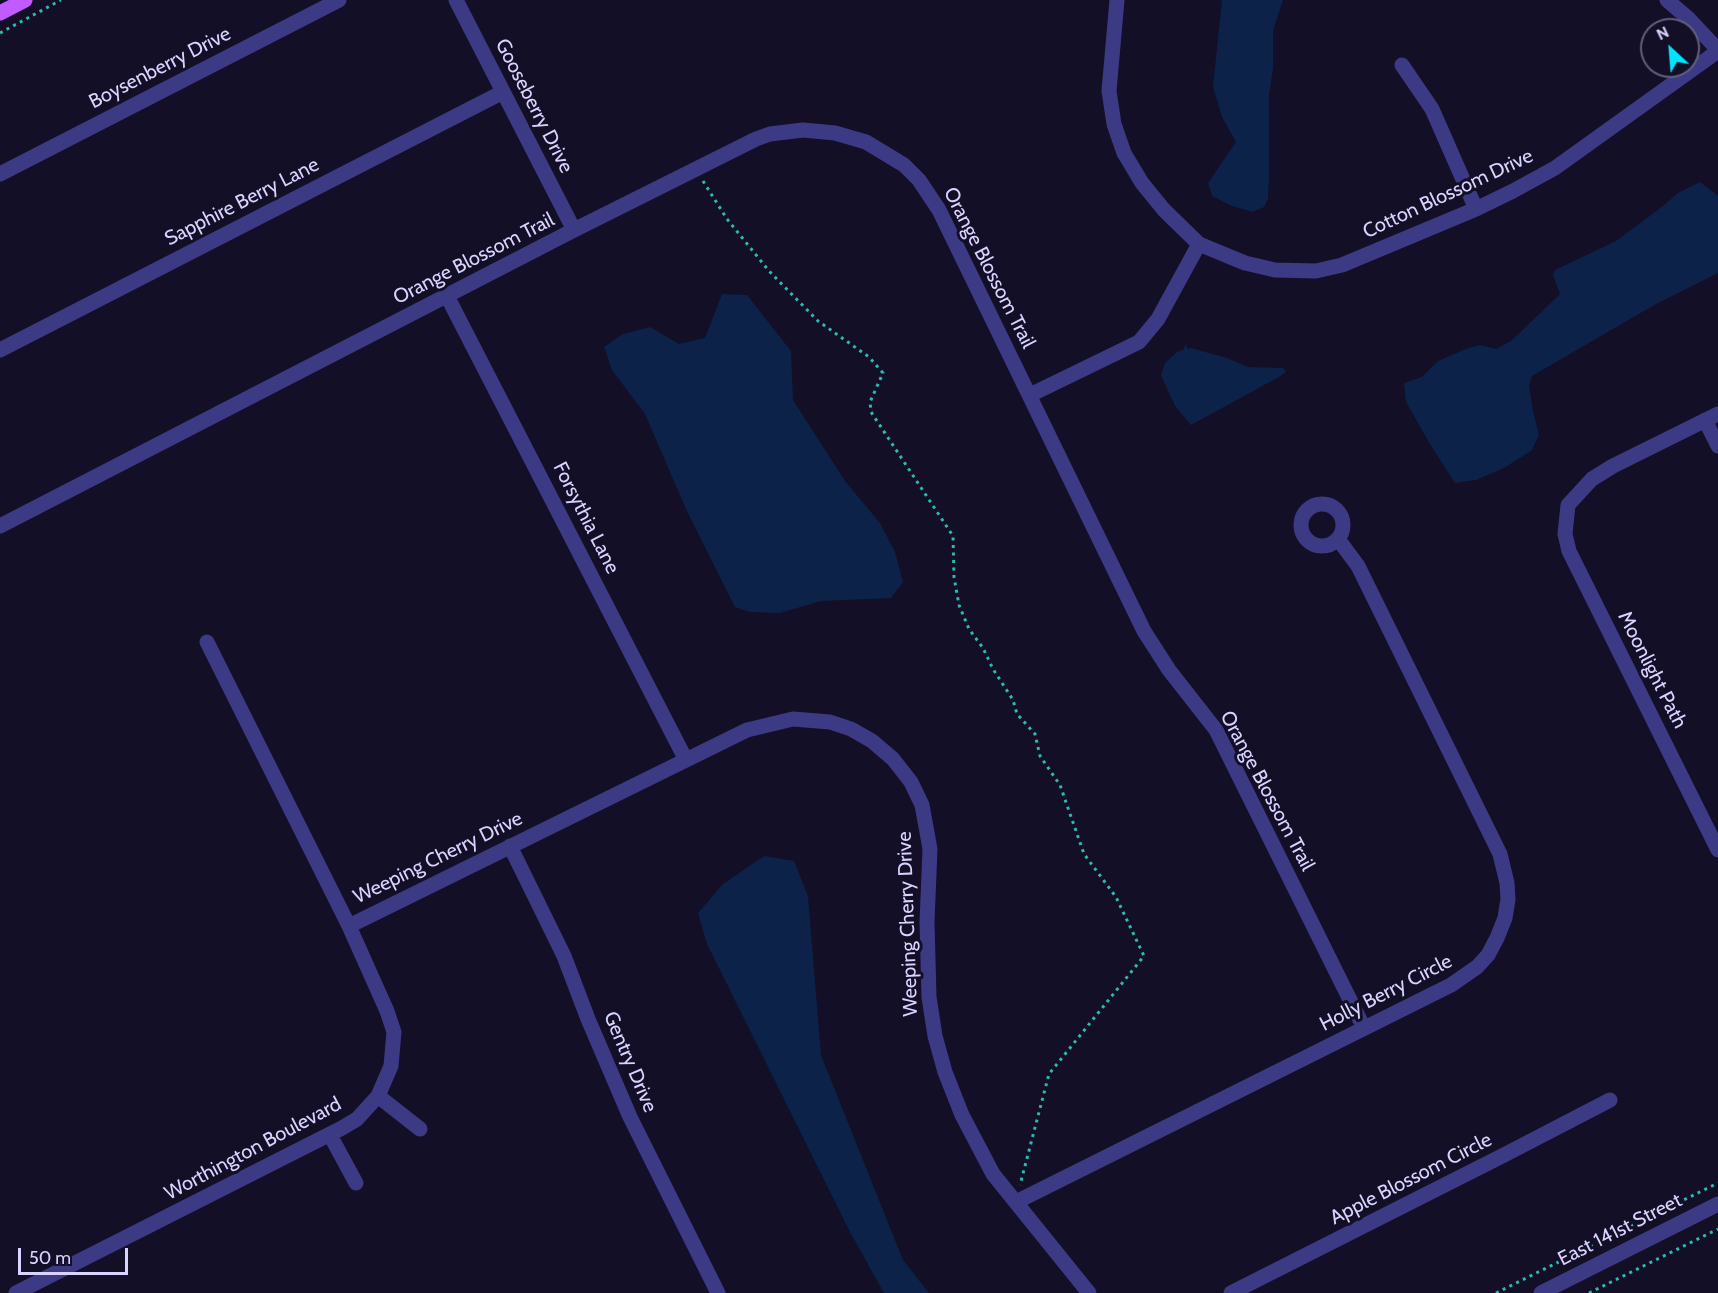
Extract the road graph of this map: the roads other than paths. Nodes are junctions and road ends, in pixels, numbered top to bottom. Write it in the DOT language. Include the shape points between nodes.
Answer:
graph roads {
  1 [pos="25,0"];
  2 [pos="339,0"];
  3 [pos="456,0"];
  4 [pos="1117,0"];
  5 [pos="1667,0"];
  6 [pos="0,13"];
  7 [pos="1718,50"];
  8 [pos="1402,65"];
  9 [pos="503,92"];
  10 [pos="0,174"];
  11 [pos="1476,209"];
  12 [pos="574,230"];
  13 [pos="1199,244"];
  14 [pos="447,296"];
  15 [pos="0,350"];
  16 [pos="1030,395"];
  17 [pos="1712,417"];
  18 [pos="1718,446"];
  19 [pos="0,526"];
  20 [pos="1338,539"];
  21 [pos="207,642"];
  22 [pos="686,760"];
  23 [pos="510,846"];
  24 [pos="1718,850"];
  25 [pos="349,926"];
  26 [pos="1364,1028"];
  27 [pos="378,1096"];
  28 [pos="1610,1100"];
  29 [pos="420,1129"];
  30 [pos="330,1134"];
  31 [pos="356,1183"];
  32 [pos="1016,1202"];
  33 [pos="1718,1204"];
  34 [pos="16,1293"];
  35 [pos="718,1293"];
  36 [pos="1089,1293"];
  37 [pos="1231,1293"];
  38 [pos="1541,1293"];
  1 -- 6 [label="main road"];
  2 -- 10 [label="street, Boysenberry Drive"];
  3 -- 9 [label="street, Gooseberry Drive"];
  4 -- 13 [label="street" via="1109,91 1114,124 1124,153 1142,183"];
  5 -- 7 [label="street"];
  7 -- 11 [label="street, Cotton Blossom Drive" via="1555,168"];
  8 -- 11 [label="street" via="1432,109"];
  9 -- 12 [label="street, Gooseberry Drive"];
  9 -- 15 [label="street, Sapphire Berry Lane"];
  11 -- 13 [label="street, Cotton Blossom Drive" via="1342,265 1316,271 1275,270 1245,263"];
  12 -- 14 [label="street, Orange Blossom Trail"];
  12 -- 16 [label="street, Orange Blossom Trail" via="770,134 803,130 835,133 866,142 904,165 939,210"];
  13 -- 16 [label="street" via="1158,320 1138,342"];
  14 -- 19 [label="street, Orange Blossom Trail"];
  14 -- 22 [label="street, Forsythia Lane"];
  16 -- 26 [label="street, Orange Blossom Trail" via="1144,631 1216,730"];
  17 -- 18 [label="street"];
  17 -- 24 [label="street, Moonlight Path" via="1592,479 1568,505 1565,534 1569,551"];
  20 -- 26 [label="street, Holly Berry Circle" via="1358,566 1500,854 1508,899 1497,938 1477,967 1451,985"];
  21 -- 25 [label="street, Worthington Boulevard"];
  22 -- 23 [label="street, Weeping Cherry Drive"];
  22 -- 32 [label="street, Weeping Cherry Drive" via="747,730 793,719 811,719 851,729 872,741 911,782 922,805 930,849 927,962 935,1036 972,1137 993,1174"];
  23 -- 25 [label="street, Weeping Cherry Drive"];
  23 -- 35 [label="street, Gentry Drive" via="564,956 630,1117"];
  25 -- 27 [label="street, Worthington Boulevard" via="394,1032 391,1066"];
  26 -- 32 [label="street, Holly Berry Circle"];
  27 -- 29 [label="street"];
  27 -- 30 [label="street, Worthington Boulevard" via="357,1119"];
  28 -- 37 [label="street, Apple Blossom Circle"];
  30 -- 31 [label="street"];
  30 -- 34 [label="street, Worthington Boulevard"];
  32 -- 36 [label="street, Weeping Cherry Drive"];
  33 -- 38 [label="street, East 141st Street"];
}
